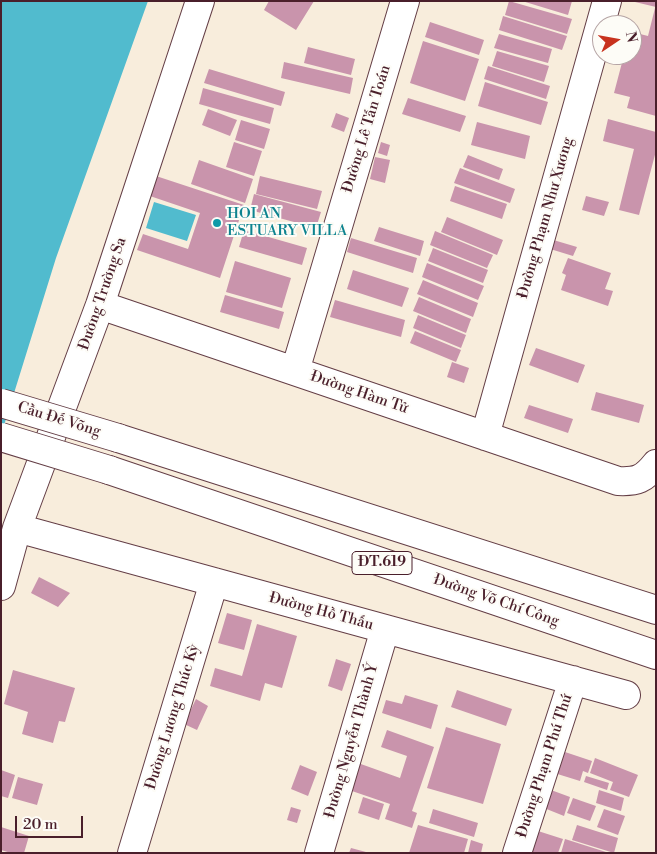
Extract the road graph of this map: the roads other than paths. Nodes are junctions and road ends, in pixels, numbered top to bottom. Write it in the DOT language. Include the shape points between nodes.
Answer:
graph roads {
  1 [pos="200,1"];
  2 [pos="405,1"];
  3 [pos="608,1"];
  4 [pos="100,305"];
  5 [pos="295,371"];
  6 [pos="1,403"];
  7 [pos="485,436"];
  8 [pos="1,437"];
  9 [pos="656,464"];
  10 [pos="17,528"];
  11 [pos="214,582"];
  12 [pos="1,586"];
  13 [pos="656,610"];
  14 [pos="385,629"];
  15 [pos="656,655"];
  16 [pos="573,680"];
  17 [pos="626,695"];
  18 [pos="132,853"];
  19 [pos="319,853"];
  20 [pos="517,853"];
  1 -- 4 [label="street, Đường Trường Sa"];
  2 -- 5 [label="street, Đường Lê Tấn Toán"];
  3 -- 7 [label="street, Đường Phạm Như Xương"];
  4 -- 5 [label="street, Đường Hàm Tử"];
  4 -- 10 [label="street, Đường Trường Sa"];
  5 -- 7 [label="street, Đường Hàm Tử"];
  6 -- 13 [label="street, Cầu Đế Võng / ĐT.619, bridge"];
  7 -- 9 [label="street, Đường Hàm Tử" via="618,481 633,482 648,475"];
  8 -- 15 [label="street, Đường Võ Chí Công / ĐT.619, bridge" via="109,470"];
  10 -- 11 [label="street, Đường Hồ Thấu"];
  10 -- 12 [label="street, Đường Trường Sa"];
  11 -- 14 [label="street, Đường Hồ Thấu"];
  11 -- 18 [label="street, Đường Lương Thúc Kỳ"];
  14 -- 16 [label="street, Đường Hồ Thấu"];
  14 -- 19 [label="street, Đường Nguyễn Thành Ý"];
  16 -- 17 [label="street, Đường Hồ Thấu"];
  16 -- 20 [label="street, Đường Phạm Phú Thứ"];
}
